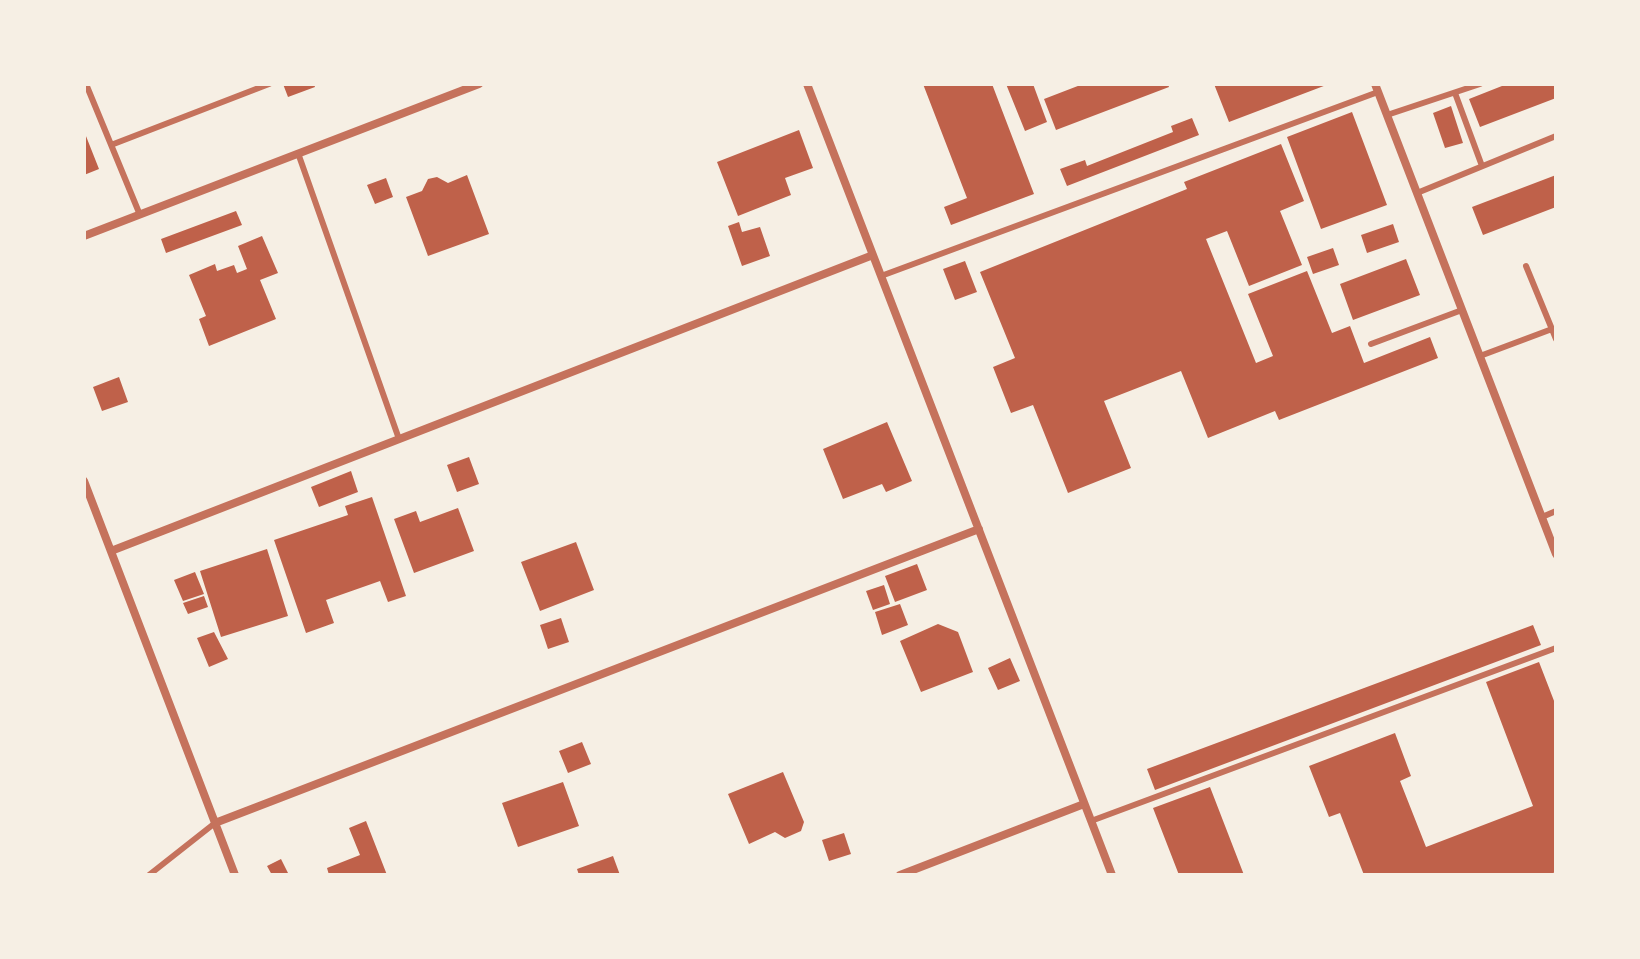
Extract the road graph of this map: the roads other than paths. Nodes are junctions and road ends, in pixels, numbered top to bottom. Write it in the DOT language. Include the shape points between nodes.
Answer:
graph roads {
  1 [pos="86,84"];
  2 [pos="269,84"];
  3 [pos="479,84"];
  4 [pos="807,84"];
  5 [pos="1480,84"];
  6 [pos="1376,88"];
  7 [pos="1455,93"];
  8 [pos="1387,115"];
  9 [pos="1556,136"];
  10 [pos="111,145"];
  11 [pos="298,153"];
  12 [pos="1482,166"];
  13 [pos="1417,193"];
  14 [pos="140,215"];
  15 [pos="84,236"];
  16 [pos="873,255"];
  17 [pos="1526,266"];
  18 [pos="881,276"];
  19 [pos="1462,310"];
  20 [pos="1552,329"];
  21 [pos="1556,339"];
  22 [pos="1371,344"];
  23 [pos="1480,356"];
  24 [pos="399,439"];
  25 [pos="84,481"];
  26 [pos="1556,511"];
  27 [pos="1542,517"];
  28 [pos="979,529"];
  29 [pos="111,551"];
  30 [pos="1556,554"];
  31 [pos="1556,648"];
  32 [pos="1084,804"];
  33 [pos="1091,821"];
  34 [pos="215,823"];
  35 [pos="149,875"];
  36 [pos="235,875"];
  37 [pos="900,875"];
  38 [pos="1112,875"];
  1 -- 10 [label="lane"];
  2 -- 10 [label="lane"];
  3 -- 11 [label="street"];
  4 -- 16 [label="street"];
  5 -- 7 [label="lane"];
  6 -- 8 [label="street"];
  6 -- 18 [label="lane"];
  7 -- 8 [label="lane"];
  7 -- 12 [label="lane"];
  8 -- 13 [label="street"];
  9 -- 12 [label="lane"];
  10 -- 14 [label="lane"];
  11 -- 14 [label="street"];
  11 -- 24 [label="lane"];
  12 -- 13 [label="lane"];
  13 -- 19 [label="street"];
  14 -- 15 [label="street"];
  16 -- 18 [label="street"];
  16 -- 24 [label="street"];
  17 -- 20 [label="lane"];
  18 -- 28 [label="street"];
  19 -- 22 [label="lane"];
  19 -- 23 [label="street"];
  20 -- 21 [label="lane"];
  20 -- 23 [label="lane"];
  23 -- 27 [label="street"];
  24 -- 29 [label="street"];
  25 -- 29 [label="street"];
  26 -- 27 [label="lane"];
  27 -- 30 [label="street"];
  28 -- 32 [label="street"];
  28 -- 34 [label="street"];
  29 -- 34 [label="street"];
  31 -- 33 [label="lane"];
  32 -- 33 [label="street"];
  32 -- 37 [label="street"];
  33 -- 38 [label="street"];
  34 -- 35 [label="lane"];
  34 -- 36 [label="street"];
}
